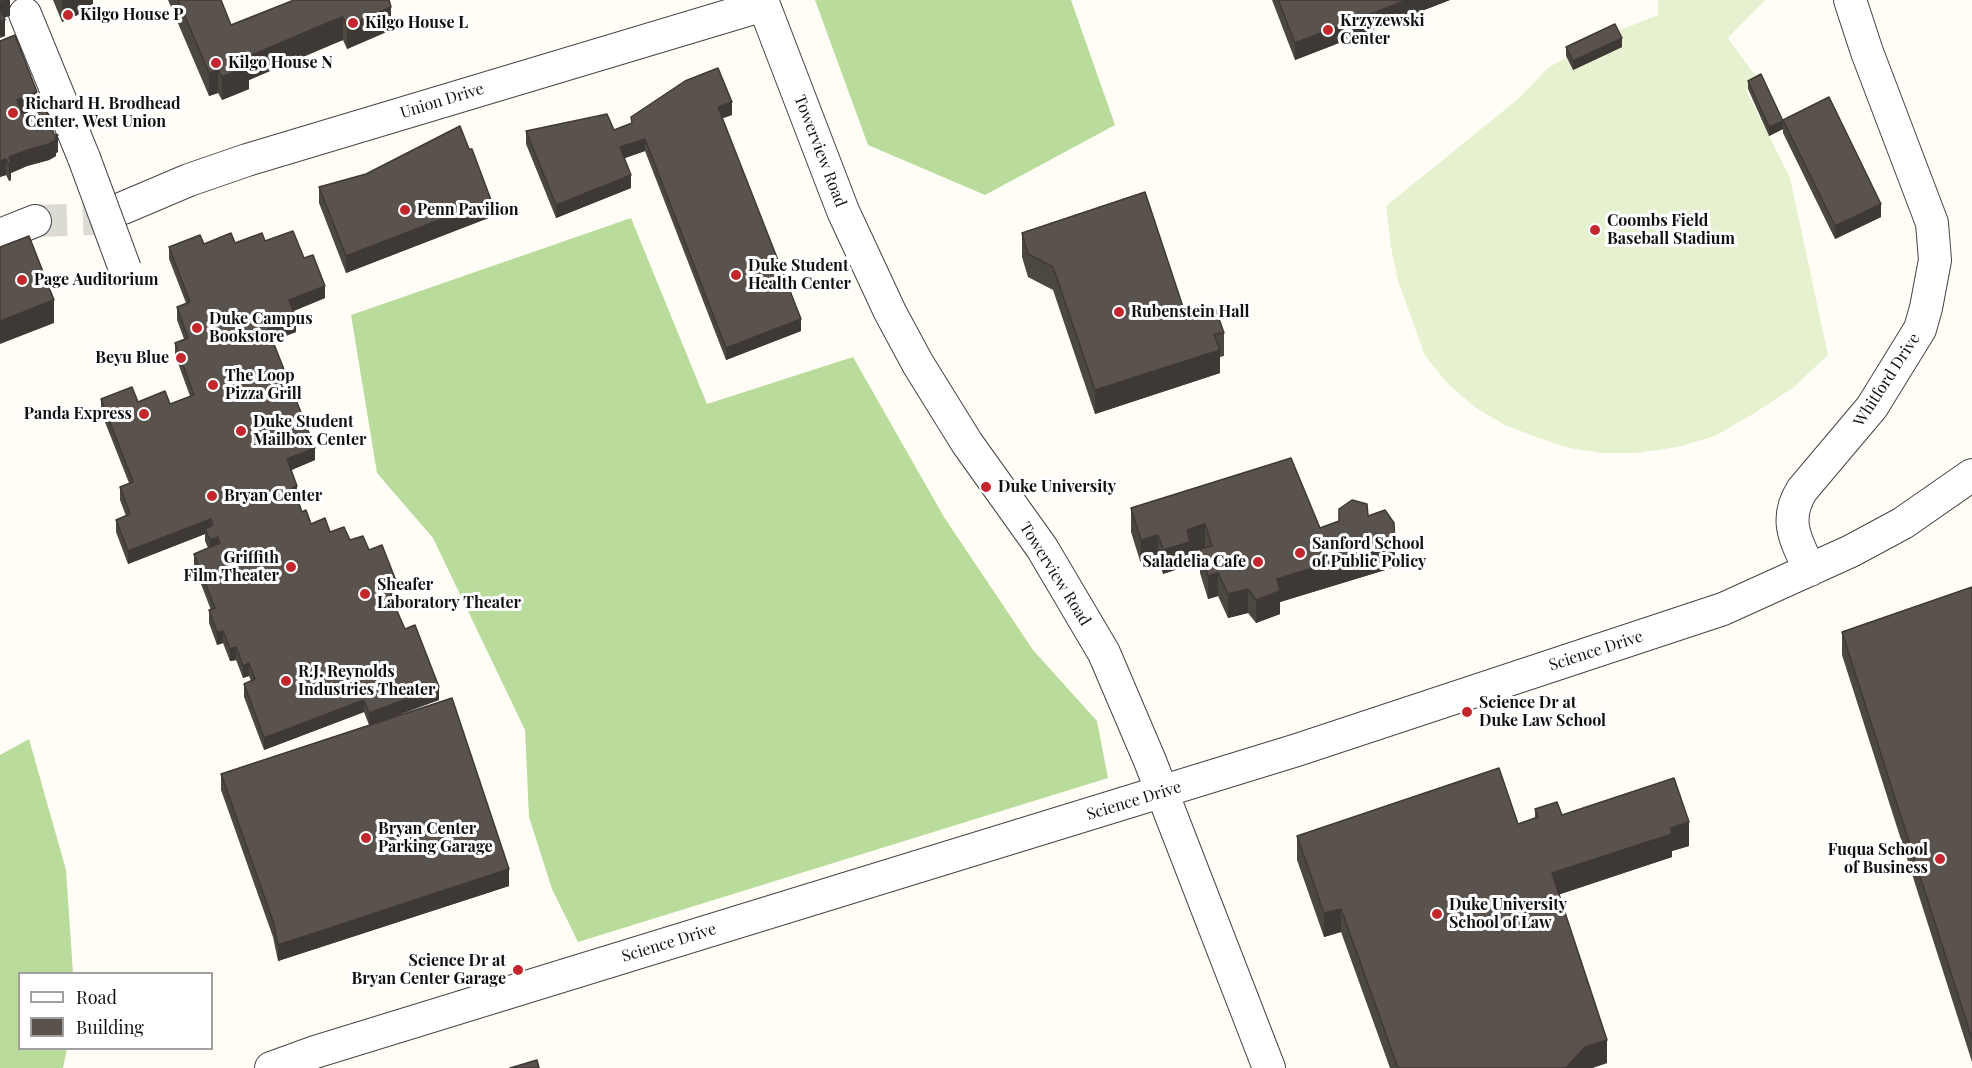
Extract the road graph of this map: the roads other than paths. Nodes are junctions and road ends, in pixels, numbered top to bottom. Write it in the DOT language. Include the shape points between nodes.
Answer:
graph roads {
  1 [pos="1850,0"];
  2 [pos="763,2"];
  3 [pos="25,14"];
  4 [pos="123,208"];
  5 [pos="34,221"];
  6 [pos="0,235"];
  7 [pos="124,269"];
  8 [pos="1972,475"];
  9 [pos="1810,570"];
  10 [pos="1162,792"];
  11 [pos="271,1068"];
  12 [pos="1269,1068"];
  1 -- 9 [label="street, Whitford Drive" via="1932,223 1935,260 1920,329 1872,407 1794,504 1791,520"];
  2 -- 4 [label="street, Union Drive" via="247,159"];
  2 -- 10 [label="street, Towerview Road" via="843,211 890,312 967,444 1042,548 1104,653"];
  3 -- 7 [label="street, bridge"];
  5 -- 6 [label="street"];
  8 -- 9 [label="street, Science Drive" via="1903,523"];
  9 -- 10 [label="street, Science Drive" via="1723,609"];
  10 -- 11 [label="street, Science Drive"];
  10 -- 12 [label="street, Towerview Road"];
}
